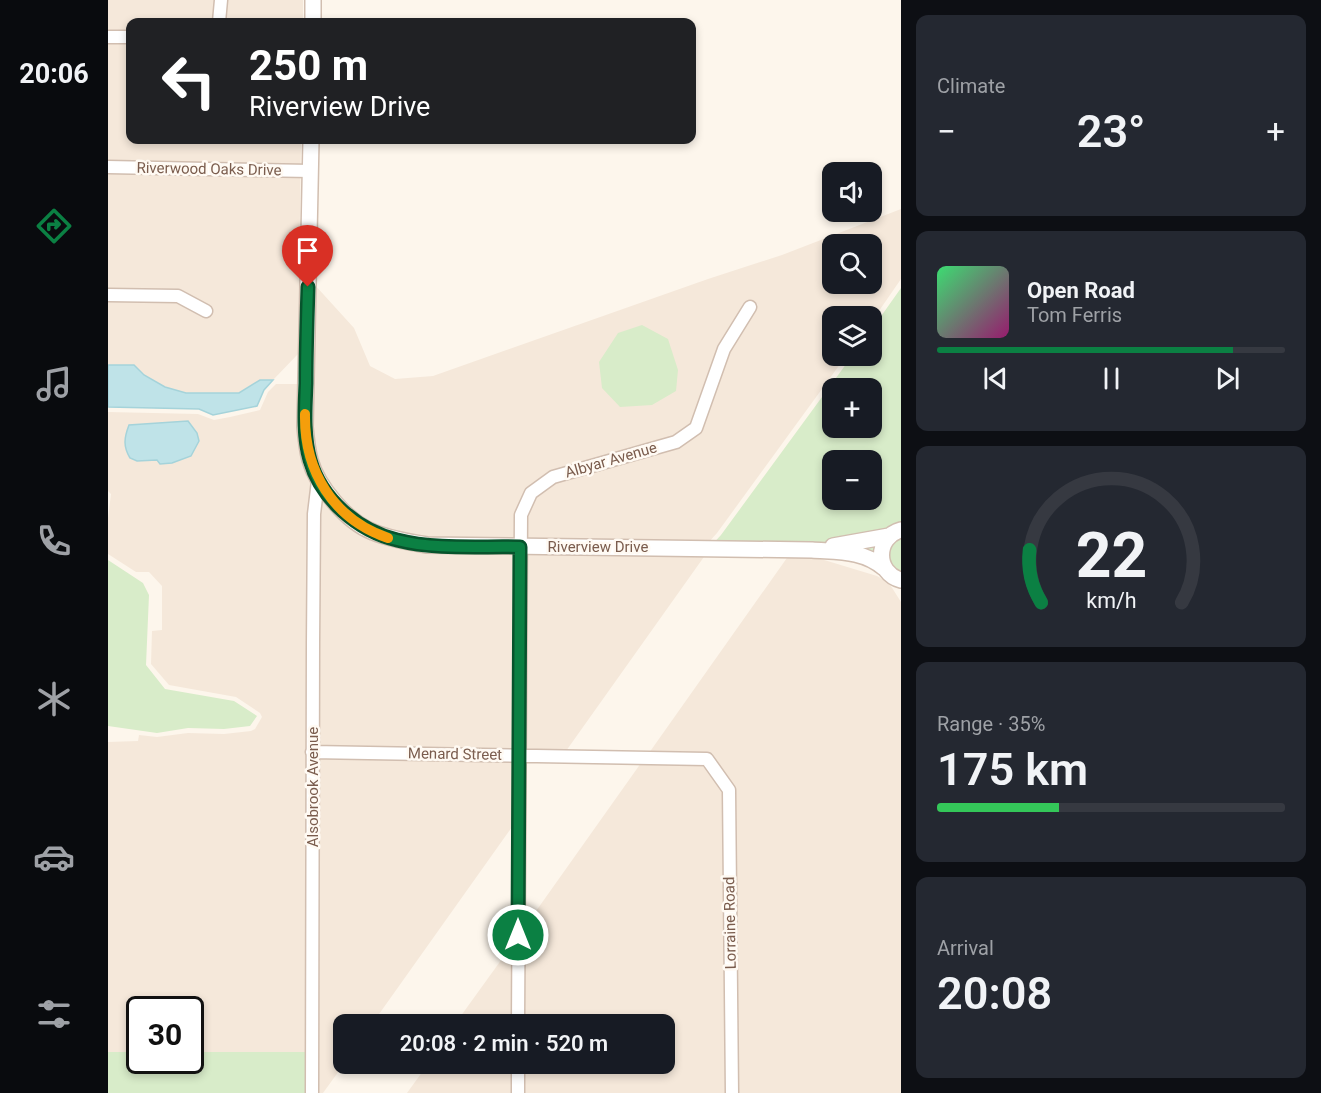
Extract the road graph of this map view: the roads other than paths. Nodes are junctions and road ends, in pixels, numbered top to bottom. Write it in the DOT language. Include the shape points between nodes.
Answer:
graph roads {
  1 [pos="221,0"];
  2 [pos="313,0"];
  3 [pos="219,18"];
  4 [pos="313,18"];
  5 [pos="108,37"];
  6 [pos="126,37"];
  7 [pos="311,144"];
  8 [pos="108,167"];
  9 [pos="311,171"];
  10 [pos="108,295"];
  11 [pos="750,307"];
  12 [pos="206,311"];
  13 [pos="318,481"];
  14 [pos="895,533"];
  15 [pos="520,547"];
  16 [pos="812,550"];
  17 [pos="895,578"];
  18 [pos="312,752"];
  19 [pos="518,755"];
  20 [pos="707,759"];
  21 [pos="518,1014"];
  22 [pos="518,1074"];
  23 [pos="312,1093"];
  24 [pos="518,1093"];
  25 [pos="732,1093"];
  1 -- 3 [label="street"];
  2 -- 4 [label="street"];
  5 -- 6 [label="street"];
  7 -- 9 [label="street, Riverview Drive"];
  8 -- 9 [label="street, Riverwood Oaks Drive"];
  9 -- 13 [label="street, Riverview Drive" via="305,427"];
  10 -- 12 [label="street" via="178,296"];
  11 -- 15 [label="street, Albyar Avenue" via="724,349 696,428 676,442 553,477 531,493 521,515"];
  13 -- 15 [label="street, Riverview Drive" via="342,511 370,531 397,540 427,545"];
  13 -- 18 [label="street, Alsobrook Avenue" via="314,514"];
  14 -- 16 [label="street, Riverview Drive"];
  14 -- 17 [label="street, Riverview Drive" via="881,551"];
  15 -- 16 [label="street, Riverview Drive"];
  15 -- 19 [label="street, Albyar Avenue"];
  16 -- 17 [label="street, Riverview Drive" via="858,553 874,559"];
  18 -- 19 [label="street, Menard Street"];
  18 -- 23 [label="street, Alsobrook Avenue"];
  19 -- 20 [label="street, Menard Street"];
  19 -- 21 [label="street, Albyar Avenue"];
  20 -- 25 [label="street, Lorraine Road" via="729,790"];
  22 -- 24 [label="street"];
}
